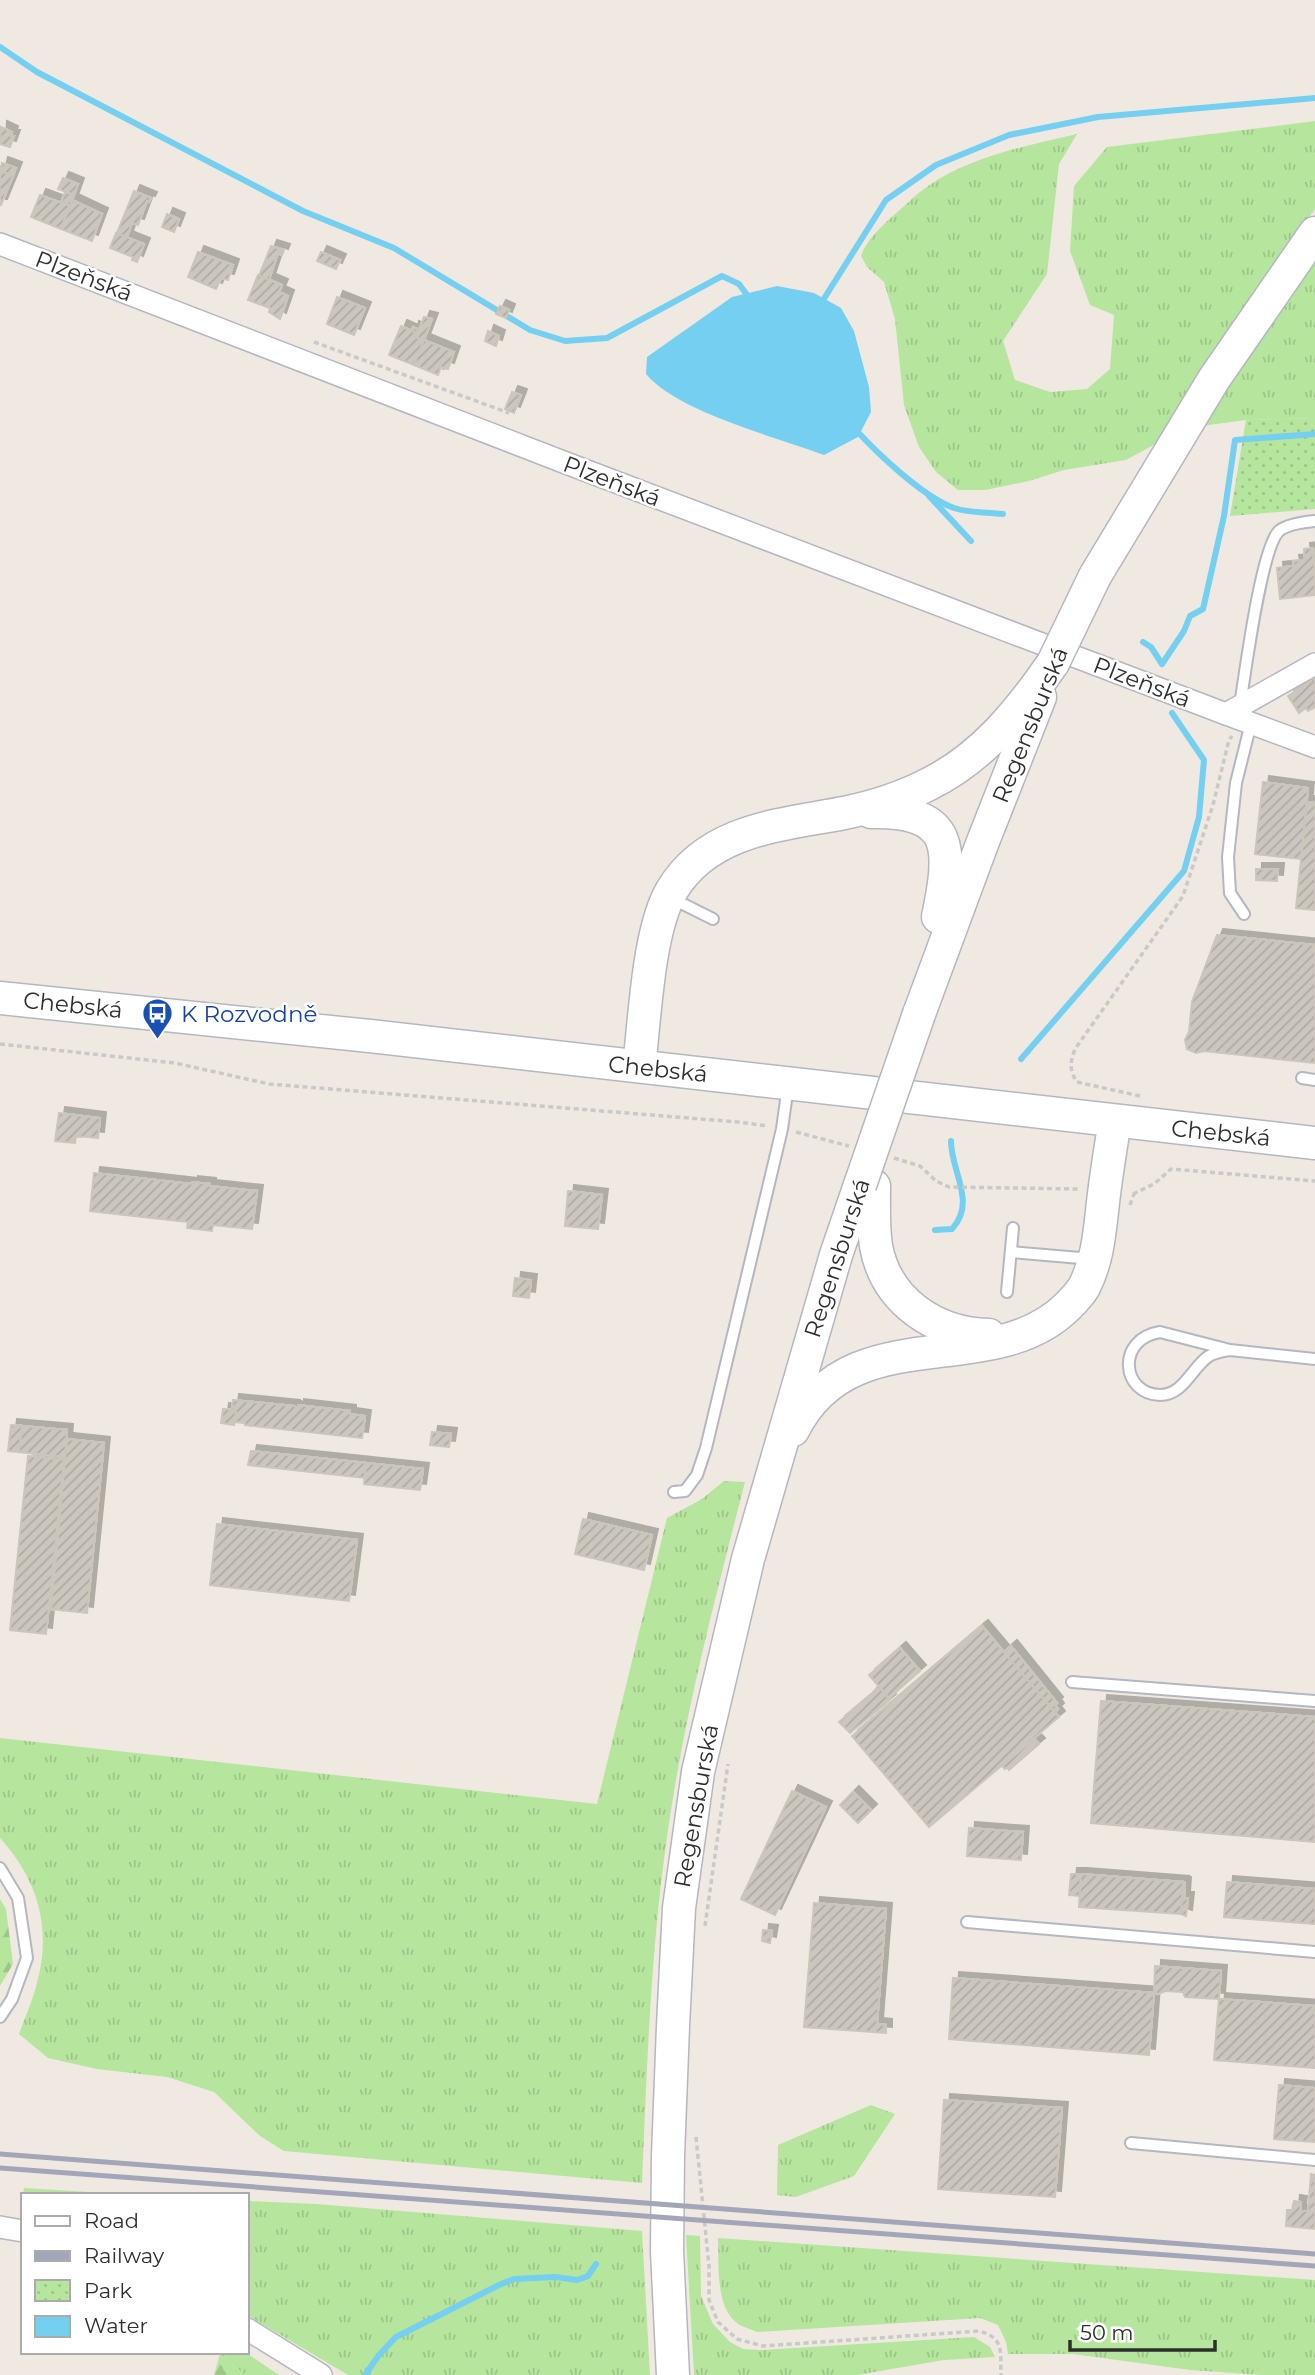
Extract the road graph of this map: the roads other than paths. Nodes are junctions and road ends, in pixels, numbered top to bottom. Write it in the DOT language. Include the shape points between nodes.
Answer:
graph roads {
  1 [pos="1315,233"];
  2 [pos="0,244"];
  3 [pos="1315,521"];
  4 [pos="1315,664"];
  5 [pos="1034,699"];
  6 [pos="1240,716"];
  7 [pos="1315,747"];
  8 [pos="848,812"];
  9 [pos="669,897"];
  10 [pos="1244,914"];
  11 [pos="713,919"];
  12 [pos="928,980"];
  13 [pos="0,998"];
  14 [pos="639,1066"];
  15 [pos="1302,1078"];
  16 [pos="1315,1080"];
  17 [pos="789,1083"];
  18 [pos="1115,1121"];
  19 [pos="1315,1143"];
  20 [pos="867,1186"];
  21 [pos="1013,1228"];
  22 [pos="1011,1252"];
  23 [pos="1096,1260"];
  24 [pos="1007,1292"];
  25 [pos="1039,1329"];
  26 [pos="1230,1350"];
  27 [pos="1315,1359"];
  28 [pos="768,1489"];
  29 [pos="674,1492"];
  30 [pos="1072,1682"];
  31 [pos="1315,1702"];
  32 [pos="0,1868"];
  33 [pos="967,1922"];
  34 [pos="1315,1952"];
  35 [pos="0,2017"];
  36 [pos="1131,2143"];
  37 [pos="1315,2160"];
  38 [pos="0,2227"];
  39 [pos="21,2231"];
  40 [pos="248,2330"];
  41 [pos="321,2375"];
  42 [pos="673,2375"];
  1 -- 5 [label="main road, Regensburská, bridge" via="1227,358 1140,500 1095,576"];
  2 -- 6 [label="street, Plzeňská"];
  3 -- 6 [label="lane" via="1278,531 1266,557"];
  4 -- 6 [label="street"];
  5 -- 8 [label="main road" via="954,770 911,792"];
  5 -- 12 [label="main road, Regensburská"];
  6 -- 7 [label="street, Plzeňská"];
  6 -- 10 [label="lane" via="1228,857 1230,893"];
  8 -- 9 [label="main road" via="733,838 693,864"];
  8 -- 12 [label="main road" via="915,815 933,825 942,837 947,872"];
  9 -- 11 [label="lane"];
  9 -- 14 [label="main road" via="655,941"];
  12 -- 20 [label="main road, Regensburská, bridge"];
  13 -- 14 [label="main road, Chebská"];
  14 -- 17 [label="main road, Chebská"];
  15 -- 16 [label="lane"];
  17 -- 18 [label="main road, Chebská"];
  17 -- 29 [label="lane" via="706,1448 685,1492"];
  18 -- 19 [label="main road, Chebská"];
  18 -- 23 [label="main road" via="1123,1197"];
  20 -- 25 [label="main road" via="885,1274 914,1311 943,1326 977,1335"];
  20 -- 28 [label="main road, Regensburská" via="836,1255"];
  21 -- 22 [label="lane"];
  22 -- 23 [label="lane"];
  22 -- 24 [label="lane"];
  23 -- 25 [label="main road" via="1083,1289"];
  25 -- 28 [label="main road" via="995,1343 902,1355 853,1371 819,1395 798,1420"];
  26 -- 26 [label="lane" via="1171,1334 1149,1334 1130,1355 1131,1374 1142,1390 1171,1393 1208,1356"];
  26 -- 27 [label="lane"];
  28 -- 42 [label="main road, Regensburská" via="698,1772 679,1908 667,2170"];
  30 -- 31 [label="lane"];
  32 -- 35 [label="lane" via="18,1898 27,1958"];
  33 -- 34 [label="lane"];
  36 -- 37 [label="lane"];
  38 -- 39 [label="street"];
  40 -- 41 [label="street"];
}
